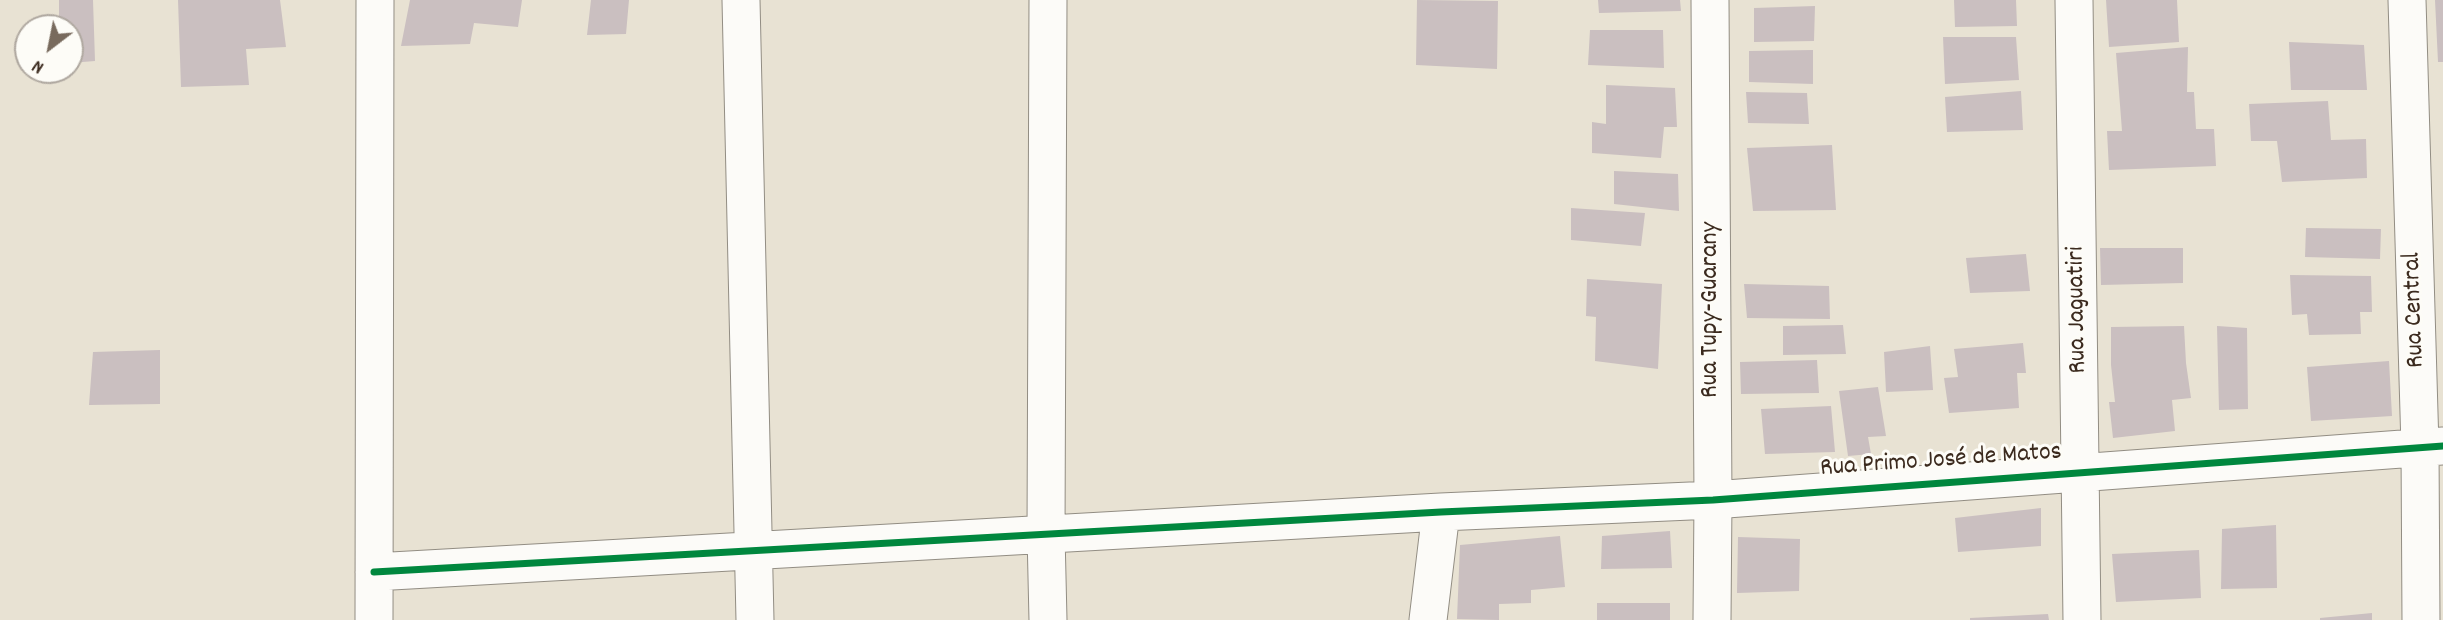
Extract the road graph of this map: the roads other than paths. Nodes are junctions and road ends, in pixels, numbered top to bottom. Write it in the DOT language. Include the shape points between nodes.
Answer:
graph roads {
  1 [pos="375,0"];
  2 [pos="741,0"];
  3 [pos="1048,0"];
  4 [pos="1710,0"];
  5 [pos="2074,0"];
  6 [pos="2407,0"];
  7 [pos="2431,447"];
  8 [pos="2081,472"];
  9 [pos="1713,500"];
  10 [pos="1441,512"];
  11 [pos="1046,534"];
  12 [pos="752,550"];
  13 [pos="374,572"];
  14 [pos="374,620"];
  15 [pos="755,620"];
  16 [pos="1048,620"];
  17 [pos="1428,620"];
  18 [pos="1712,620"];
  19 [pos="2082,620"];
  20 [pos="2421,620"];
  1 -- 13 [label="street"];
  2 -- 12 [label="street"];
  3 -- 11 [label="street"];
  4 -- 9 [label="street, Rua Tupy-Guarany"];
  5 -- 8 [label="street, Rua Jaguatiri"];
  6 -- 7 [label="street, Rua Central"];
  7 -- 8 [label="street, Rua Primo José de Matos"];
  7 -- 20 [label="street, Rua Central"];
  8 -- 9 [label="street, Rua Primo José de Matos"];
  8 -- 19 [label="street, Rua Jaguatiri"];
  9 -- 10 [label="street, Rua Primo José de Matos"];
  9 -- 18 [label="street, Rua Tupy-Guarany"];
  10 -- 11 [label="street, Rua Primo José de Matos"];
  10 -- 17 [label="street"];
  11 -- 12 [label="street, Rua Primo José de Matos"];
  11 -- 16 [label="street"];
  12 -- 13 [label="street, Rua Primo José de Matos"];
  12 -- 15 [label="street"];
  13 -- 14 [label="street"];
}
